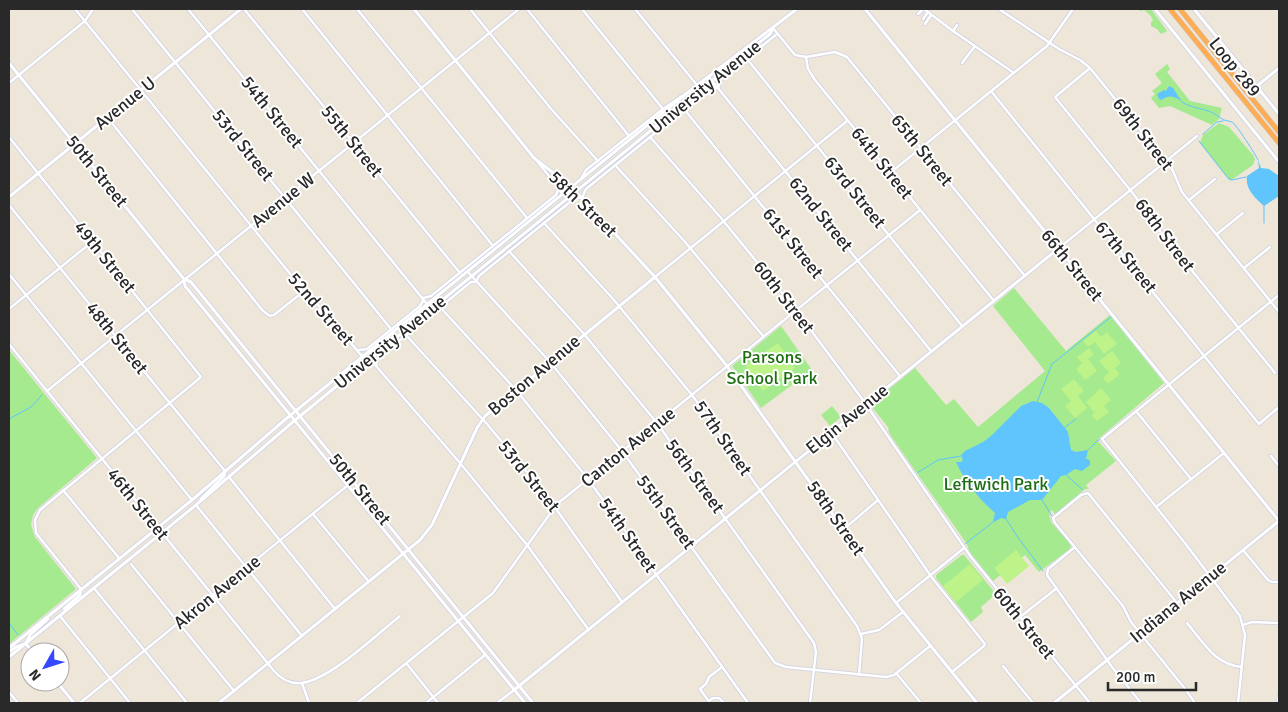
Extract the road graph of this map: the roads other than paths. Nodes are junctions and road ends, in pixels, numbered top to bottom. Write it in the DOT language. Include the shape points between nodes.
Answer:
graph roads {
  1 [pos="75,9"];
  2 [pos="93,9"];
  3 [pos="132,9"];
  4 [pos="188,9"];
  5 [pos="241,9"];
  6 [pos="244,9"];
  7 [pos="302,9"];
  8 [pos="358,9"];
  9 [pos="414,9"];
  10 [pos="470,9"];
  11 [pos="519,9"];
  12 [pos="527,9"];
  13 [pos="582,9"];
  14 [pos="635,9"];
  15 [pos="797,9"];
  16 [pos="865,9"];
  17 [pos="923,9"];
  18 [pos="999,9"];
  19 [pos="1073,9"];
  20 [pos="1155,9"];
  21 [pos="1180,9"];
  22 [pos="1194,9"];
  23 [pos="1170,10"];
  24 [pos="928,12"];
  25 [pos="918,14"];
  26 [pos="931,15"];
  27 [pos="923,19"];
  28 [pos="85,21"];
  29 [pos="924,24"];
  30 [pos="957,25"];
  31 [pos="773,28"];
  32 [pos="952,31"];
  33 [pos="490,33"];
  34 [pos="209,34"];
  35 [pos="777,34"];
  36 [pos="1050,43"];
  37 [pos="975,46"];
  38 [pos="806,58"];
  39 [pos="746,59"];
  40 [pos="456,60"];
  41 [pos="175,62"];
  42 [pos="9,63"];
  43 [pos="962,63"];
  44 [pos="1090,68"];
  45 [pos="1279,68"];
  46 [pos="1014,73"];
  47 [pos="19,75"];
  48 [pos="709,77"];
  49 [pos="712,81"];
  50 [pos="9,83"];
  51 [pos="697,86"];
  52 [pos="1257,86"];
  53 [pos="422,88"];
  54 [pos="718,88"];
  55 [pos="141,90"];
  56 [pos="701,90"];
  57 [pos="991,91"];
  58 [pos="687,93"];
  59 [pos="662,109"];
  60 [pos="684,109"];
  61 [pos="1279,114"];
  62 [pos="388,115"];
  63 [pos="107,117"];
  64 [pos="848,120"];
  65 [pos="955,120"];
  66 [pos="1279,132"];
  67 [pos="630,136"];
  68 [pos="1197,136"];
  69 [pos="9,137"];
  70 [pos="650,137"];
  71 [pos="354,143"];
  72 [pos="74,144"];
  73 [pos="1279,144"];
  74 [pos="817,146"];
  75 [pos="921,148"];
  76 [pos="534,158"];
  77 [pos="598,161"];
  78 [pos="1166,161"];
  79 [pos="1279,162"];
  80 [pos="615,165"];
  81 [pos="320,170"];
  82 [pos="786,171"];
  83 [pos="38,173"];
  84 [pos="890,173"];
  85 [pos="1215,179"];
  86 [pos="580,181"];
  87 [pos="557,187"];
  88 [pos="572,188"];
  89 [pos="1130,190"];
  90 [pos="576,191"];
  91 [pos="561,196"];
  92 [pos="755,196"];
  93 [pos="9,197"];
  94 [pos="285,198"];
  95 [pos="582,198"];
  96 [pos="1189,200"];
  97 [pos="9,205"];
  98 [pos="920,210"];
  99 [pos="1243,213"];
  100 [pos="527,218"];
  101 [pos="1095,219"];
  102 [pos="724,221"];
  103 [pos="544,223"];
  104 [pos="251,226"];
  105 [pos="1217,234"];
  106 [pos="889,235"];
  107 [pos="93,241"];
  108 [pos="494,246"];
  109 [pos="1270,247"];
  110 [pos="690,248"];
  111 [pos="1059,248"];
  112 [pos="509,252"];
  113 [pos="217,253"];
  114 [pos="858,260"];
  115 [pos="60,268"];
  116 [pos="1244,268"];
  117 [pos="468,272"];
  118 [pos="9,274"];
  119 [pos="460,274"];
  120 [pos="472,276"];
  121 [pos="1025,276"];
  122 [pos="655,277"];
  123 [pos="184,279"];
  124 [pos="476,282"];
  125 [pos="827,285"];
  126 [pos="304,292"];
  127 [pos="26,295"];
  128 [pos="1279,295"];
  129 [pos="423,298"];
  130 [pos="994,301"];
  131 [pos="1271,302"];
  132 [pos="428,304"];
  133 [pos="619,306"];
  134 [pos="440,307"];
  135 [pos="432,308"];
  136 [pos="9,309"];
  137 [pos="148,309"];
  138 [pos="796,310"];
  139 [pos="1279,312"];
  140 [pos="962,326"];
  141 [pos="391,328"];
  142 [pos="1238,328"];
  143 [pos="584,334"];
  144 [pos="406,335"];
  145 [pos="115,336"];
  146 [pos="763,337"];
  147 [pos="9,344"];
  148 [pos="357,350"];
  149 [pos="931,351"];
  150 [pos="1205,355"];
  151 [pos="364,356"];
  152 [pos="368,360"];
  153 [pos="550,362"];
  154 [pos="81,363"];
  155 [pos="376,366"];
  156 [pos="727,366"];
  157 [pos="1275,373"];
  158 [pos="900,376"];
  159 [pos="1169,384"];
  160 [pos="516,390"];
  161 [pos="47,391"];
  162 [pos="692,395"];
  163 [pos="170,404"];
  164 [pos="866,404"];
  165 [pos="1279,408"];
  166 [pos="296,411"];
  167 [pos="1136,411"];
  168 [pos="290,416"];
  169 [pos="300,416"];
  170 [pos="482,419"];
  171 [pos="294,421"];
  172 [pos="657,423"];
  173 [pos="136,431"];
  174 [pos="832,432"];
  175 [pos="250,449"];
  176 [pos="622,451"];
  177 [pos="1224,453"];
  178 [pos="255,454"];
  179 [pos="1272,456"];
  180 [pos="102,459"];
  181 [pos="796,461"];
  182 [pos="460,463"];
  183 [pos="1279,466"];
  184 [pos="225,471"];
  185 [pos="229,477"];
  186 [pos="588,479"];
  187 [pos="1191,479"];
  188 [pos="353,481"];
  189 [pos="348,486"];
  190 [pos="63,490"];
  191 [pos="760,490"];
  192 [pos="192,500"];
  193 [pos="878,500"];
  194 [pos="196,505"];
  195 [pos="554,507"];
  196 [pos="1156,507"];
  197 [pos="313,514"];
  198 [pos="725,519"];
  199 [pos="1279,520"];
  200 [pos="158,528"];
  201 [pos="844,529"];
  202 [pos="162,533"];
  203 [pos="280,541"];
  204 [pos="527,545"];
  205 [pos="690,547"];
  206 [pos="1075,547"];
  207 [pos="964,548"];
  208 [pos="409,550"];
  209 [pos="1243,550"];
  210 [pos="404,554"];
  211 [pos="120,558"];
  212 [pos="131,564"];
  213 [pos="247,568"];
  214 [pos="656,574"];
  215 [pos="930,575"];
  216 [pos="1210,577"];
  217 [pos="369,582"];
  218 [pos="1279,582"];
  219 [pos="94,588"];
  220 [pos="1057,588"];
  221 [pos="81,589"];
  222 [pos="212,595"];
  223 [pos="622,602"];
  224 [pos="896,602"];
  225 [pos="1177,603"];
  226 [pos="335,609"];
  227 [pos="55,610"];
  228 [pos="903,612"];
  229 [pos="60,616"];
  230 [pos="400,616"];
  231 [pos="464,618"];
  232 [pos="1020,618"];
  233 [pos="459,622"];
  234 [pos="178,623"];
  235 [pos="1187,623"];
  236 [pos="1279,623"];
  237 [pos="1243,625"];
  238 [pos="589,629"];
  239 [pos="1140,633"];
  240 [pos="861,634"];
  241 [pos="302,636"];
  242 [pos="27,642"];
  243 [pos="28,642"];
  244 [pos="20,645"];
  245 [pos="930,646"];
  246 [pos="9,648"];
  247 [pos="20,649"];
  248 [pos="144,651"];
  249 [pos="9,652"];
  250 [pos="486,655"];
  251 [pos="9,657"];
  252 [pos="1107,660"];
  253 [pos="268,664"];
  254 [pos="406,664"];
  255 [pos="1002,666"];
  256 [pos="1242,666"];
  257 [pos="722,667"];
  258 [pos="814,670"];
  259 [pos="952,672"];
  260 [pos="896,673"];
  261 [pos="859,675"];
  262 [pos="110,678"];
  263 [pos="302,683"];
  264 [pos="519,686"];
  265 [pos="1075,686"];
  266 [pos="514,690"];
  267 [pos="234,691"];
  268 [pos="9,692"];
  269 [pos="65,692"];
  270 [pos="1279,695"];
  271 [pos="433,697"];
  272 [pos="709,702"];
  273 [pos="18,703"];
  274 [pos="74,703"];
  275 [pos="80,703"];
  276 [pos="130,703"];
  277 [pos="187,703"];
  278 [pos="219,703"];
  279 [pos="309,703"];
  280 [pos="358,703"];
  281 [pos="426,703"];
  282 [pos="438,703"];
  283 [pos="498,703"];
  284 [pos="524,703"];
  285 [pos="533,703"];
  286 [pos="724,703"];
  287 [pos="748,703"];
  288 [pos="810,703"];
  289 [pos="921,703"];
  290 [pos="977,703"];
  291 [pos="1033,703"];
  292 [pos="1054,703"];
  293 [pos="1090,703"];
  294 [pos="1141,703"];
  295 [pos="1195,703"];
  296 [pos="1238,703"];
  297 [pos="1278,703"];
  1 -- 28 [label="street, 52nd Street"];
  2 -- 28 [label="street"];
  3 -- 41 [label="street, 53rd Street"];
  4 -- 34 [label="street, 54th Street"];
  5 -- 34 [label="main road, Avenue U"];
  6 -- 71 [label="street, 55th Street"];
  7 -- 62 [label="street"];
  8 -- 53 [label="street"];
  9 -- 40 [label="main road, 58th Street"];
  10 -- 33 [label="street"];
  11 -- 33 [label="street, Avenue W"];
  12 -- 67 [label="street"];
  13 -- 59 [label="street"];
  14 -- 51 [label="street"];
  15 -- 31 [label="main road, University Avenue"];
  16 -- 65 [label="main road, 66th Street"];
  17 -- 24 [label="street"];
  17 -- 25 [label="street"];
  18 -- 36 [label="street, 69th Street"];
  19 -- 36 [label="street"];
  20 -- 79 [label="main road"];
  21 -- 66 [label="highway, Loop 289"];
  22 -- 52 [label="main road"];
  23 -- 73 [label="highway, Loop 289"];
  24 -- 26 [label="street"];
  24 -- 27 [label="street"];
  26 -- 29 [label="street"];
  26 -- 32 [label="street"];
  28 -- 47 [label="street"];
  28 -- 55 [label="street, 52nd Street"];
  30 -- 32 [label="street"];
  31 -- 35 [label="street"];
  31 -- 48 [label="main road, University Avenue"];
  31 -- 49 [label="main road, University Avenue" via="770,34"];
  32 -- 37 [label="street"];
  33 -- 40 [label="street, Avenue W"];
  33 -- 77 [label="street"];
  34 -- 41 [label="main road, Avenue U"];
  34 -- 81 [label="street, 54th Street"];
  35 -- 38 [label="street" via="795,55"];
  35 -- 39 [label="street"];
  36 -- 44 [label="street, 69th Street"];
  36 -- 46 [label="street"];
  37 -- 43 [label="street"];
  37 -- 46 [label="street"];
  38 -- 64 [label="street, 64th Street" via="809,73"];
  38 -- 75 [label="street, 65th Street" via="835,52 847,57"];
  39 -- 54 [label="street" via="721,79"];
  39 -- 74 [label="street, 63rd Street"];
  40 -- 53 [label="street, Avenue W"];
  40 -- 76 [label="main road, 58th Street"];
  41 -- 55 [label="main road, Avenue U"];
  41 -- 94 [label="street, 53rd Street"];
  42 -- 47 [label="main road, 50th Street"];
  44 -- 78 [label="street, 69th Street"];
  44 -- 89 [label="street, 68th Street" via="1055,97"];
  45 -- 52 [label="main road"];
  46 -- 57 [label="street"];
  47 -- 50 [label="street"];
  47 -- 72 [label="main road, 50th Street"];
  48 -- 49 [label="street, 62nd Street"];
  48 -- 51 [label="main road, University Avenue"];
  49 -- 54 [label="street, 62nd Street"];
  49 -- 56 [label="main road, University Avenue"];
  51 -- 56 [label="street"];
  51 -- 58 [label="main road, University Avenue"];
  52 -- 61 [label="main road"];
  53 -- 62 [label="street, Avenue W"];
  53 -- 100 [label="street"];
  54 -- 60 [label="street" via="712,87"];
  54 -- 82 [label="street, 62nd Street"];
  55 -- 63 [label="main road, Avenue U"];
  55 -- 104 [label="street, 52nd Street"];
  56 -- 90 [label="main road, University Avenue"];
  57 -- 65 [label="street"];
  57 -- 101 [label="street, 67th Street"];
  58 -- 59 [label="street"];
  58 -- 86 [label="main road, University Avenue"];
  59 -- 67 [label="street"];
  60 -- 70 [label="street"];
  60 -- 92 [label="street, 61st Street"];
  62 -- 71 [label="street, Avenue W"];
  62 -- 108 [label="street"];
  63 -- 72 [label="main road, Avenue U"];
  63 -- 113 [label="street"];
  64 -- 74 [label="street, Boston Avenue"];
  64 -- 84 [label="street, 64th Street"];
  65 -- 75 [label="street"];
  65 -- 111 [label="main road, 66th Street"];
  67 -- 77 [label="street"];
  68 -- 78 [label="street, Elgin Avenue"];
  69 -- 83 [label="street, 49th Street"];
  70 -- 80 [label="street"];
  70 -- 102 [label="street, 60th Street"];
  71 -- 81 [label="street, Avenue W"];
  71 -- 119 [label="street, 55th Street"];
  72 -- 83 [label="main road, Avenue U"];
  72 -- 123 [label="main road, 50th Street"];
  74 -- 82 [label="street, Boston Avenue"];
  74 -- 106 [label="street, 63rd Street"];
  75 -- 84 [label="street"];
  75 -- 121 [label="street, 65th Street"];
  76 -- 87 [label="street, 58th Street"];
  76 -- 88 [label="main road, 58th Street"];
  77 -- 86 [label="street"];
  78 -- 89 [label="street, Elgin Avenue"];
  78 -- 96 [label="street, 69th Street"];
  80 -- 95 [label="street" via="586,189"];
  80 -- 110 [label="street"];
  81 -- 94 [label="street, Avenue W"];
  81 -- 129 [label="street, 54th Street"];
  82 -- 92 [label="street, Boston Avenue"];
  82 -- 114 [label="street, 62nd Street"];
  83 -- 93 [label="main road, Avenue U"];
  83 -- 107 [label="street, 49th Street"];
  84 -- 98 [label="street, 64th Street"];
  85 -- 96 [label="street"];
  86 -- 88 [label="main road, University Avenue"];
  87 -- 91 [label="street, 58th Street"];
  87 -- 100 [label="street" via="556,195"];
  88 -- 90 [label="main road, 58th Street"];
  88 -- 91 [label="main road, University Avenue"];
  89 -- 101 [label="street, Elgin Avenue"];
  89 -- 142 [label="street, 68th Street"];
  90 -- 95 [label="main road, 58th Street"];
  90 -- 120 [label="main road, University Avenue"];
  91 -- 117 [label="main road, University Avenue"];
  92 -- 102 [label="street, Boston Avenue"];
  92 -- 125 [label="street, 61st Street"];
  94 -- 104 [label="street, Avenue W"];
  94 -- 141 [label="street, 53rd Street"];
  95 -- 103 [label="street" via="575,198"];
  95 -- 122 [label="main road, 58th Street"];
  96 -- 105 [label="street, 69th Street"];
  97 -- 115 [label="street, 48th Street"];
  98 -- 106 [label="street, Canton Avenue"];
  98 -- 130 [label="street, 64th Street"];
  99 -- 105 [label="street"];
  100 -- 108 [label="street"];
  101 -- 111 [label="street, Elgin Avenue"];
  101 -- 150 [label="street, 67th Street"];
  102 -- 110 [label="street, Boston Avenue"];
  102 -- 138 [label="street, 60th Street"];
  103 -- 112 [label="street"];
  103 -- 133 [label="street, 57th Street"];
  104 -- 113 [label="street, Avenue W"];
  104 -- 126 [label="street, 52nd Street"];
  105 -- 116 [label="street, 69th Street"];
  106 -- 114 [label="street, Canton Avenue"];
  106 -- 140 [label="street, 63rd Street"];
  107 -- 115 [label="street"];
  107 -- 137 [label="street, 49th Street"];
  108 -- 119 [label="street"];
  109 -- 116 [label="street"];
  110 -- 122 [label="street, Boston Avenue"];
  110 -- 146 [label="street"];
  111 -- 121 [label="main road, Elgin Avenue"];
  111 -- 159 [label="main road, 66th Street"];
  112 -- 124 [label="street"];
  112 -- 143 [label="street, 56th Street"];
  113 -- 123 [label="street, Avenue W"];
  113 -- 126 [label="street" via="270,316"];
  114 -- 125 [label="street, Canton Avenue"];
  114 -- 149 [label="street, 62nd Street"];
  115 -- 127 [label="street"];
  115 -- 145 [label="street, 48th Street"];
  116 -- 131 [label="street, 69th Street"];
  117 -- 120 [label="street, 55th Street"];
  117 -- 132 [label="main road, University Avenue"];
  118 -- 127 [label="street"];
  119 -- 129 [label="street" via="431,296"];
  120 -- 124 [label="street, 55th Street"];
  120 -- 135 [label="main road, University Avenue"];
  121 -- 130 [label="main road, Elgin Avenue"];
  122 -- 133 [label="main road, Boston Avenue"];
  122 -- 156 [label="main road, 58th Street"];
  123 -- 137 [label="street, Avenue W"];
  123 -- 166 [label="main road, 50th Street" via="190,282"];
  123 -- 168 [label="main road, 50th Street" via="185,286"];
  124 -- 134 [label="street" via="471,282"];
  124 -- 153 [label="street, 55th Street"];
  125 -- 138 [label="street, Canton Avenue"];
  125 -- 158 [label="street, 61st Street"];
  126 -- 148 [label="street, 52nd Street"];
  127 -- 136 [label="street"];
  127 -- 154 [label="street"];
  128 -- 131 [label="street"];
  129 -- 132 [label="street, 54th Street"];
  129 -- 141 [label="street" via="420,306"];
  130 -- 140 [label="main road, Elgin Avenue"];
  131 -- 139 [label="street, 69th Street"];
  131 -- 142 [label="street"];
  132 -- 135 [label="street, 54th Street"];
  132 -- 151 [label="main road, University Avenue"];
  133 -- 143 [label="main road, Boston Avenue"];
  133 -- 162 [label="street, 57th Street"];
  134 -- 144 [label="street"];
  134 -- 160 [label="street, 54th Street"];
  135 -- 152 [label="main road, University Avenue"];
  137 -- 145 [label="street, Avenue W"];
  137 -- 163 [label="street, 49th Street" via="201,376"];
  138 -- 146 [label="street, Canton Avenue"];
  138 -- 164 [label="street, 60th Street"];
  140 -- 149 [label="main road, Elgin Avenue"];
  141 -- 148 [label="street" via="364,350"];
  142 -- 150 [label="street"];
  142 -- 157 [label="street, 68th Street"];
  143 -- 153 [label="main road, Boston Avenue"];
  143 -- 172 [label="street, 56th Street"];
  144 -- 155 [label="street" via="377,359"];
  144 -- 170 [label="street, 53rd Street"];
  145 -- 154 [label="street, Avenue W"];
  145 -- 163 [label="street, 48th Street"];
  146 -- 156 [label="street, Canton Avenue"];
  147 -- 161 [label="street, 46th Street"];
  148 -- 151 [label="street, 52nd Street"];
  149 -- 158 [label="main road, Elgin Avenue"];
  150 -- 159 [label="street"];
  150 -- 165 [label="street, 67th Street" via="1259,424"];
  151 -- 152 [label="street, 52nd Street"];
  151 -- 166 [label="main road, University Avenue"];
  152 -- 155 [label="street, 52nd Street"];
  152 -- 169 [label="main road, University Avenue"];
  153 -- 160 [label="main road, Boston Avenue"];
  153 -- 176 [label="street, 55th Street"];
  154 -- 161 [label="street, Avenue W"];
  154 -- 173 [label="street"];
  155 -- 182 [label="street, 52nd Street"];
  156 -- 162 [label="street, Canton Avenue"];
  156 -- 181 [label="main road, 58th Street"];
  158 -- 164 [label="main road, Elgin Avenue"];
  159 -- 167 [label="street"];
  159 -- 177 [label="main road, 66th Street"];
  160 -- 170 [label="main road, Boston Avenue"];
  160 -- 186 [label="street, 54th Street"];
  161 -- 180 [label="street, 46th Street"];
  162 -- 172 [label="street, Canton Avenue"];
  162 -- 191 [label="street, 57th Street"];
  163 -- 173 [label="street"];
  163 -- 184 [label="street, 48th Street"];
  164 -- 174 [label="main road, Elgin Avenue"];
  164 -- 207 [label="street, 60th Street"];
  166 -- 168 [label="main road, University Avenue"];
  166 -- 169 [label="main road, 50th Street"];
  167 -- 187 [label="street"];
  167 -- 196 [label="street" via="1102,439"];
  168 -- 171 [label="main road, 50th Street"];
  168 -- 175 [label="main road, University Avenue"];
  169 -- 171 [label="main road, University Avenue"];
  169 -- 188 [label="main road, 50th Street"];
  170 -- 182 [label="main road, Boston Avenue"];
  170 -- 195 [label="street, 53rd Street"];
  171 -- 178 [label="main road, University Avenue"];
  171 -- 189 [label="main road, 50th Street"];
  172 -- 176 [label="street, Canton Avenue"];
  172 -- 198 [label="street, 56th Street"];
  173 -- 180 [label="street"];
  173 -- 192 [label="street"];
  174 -- 181 [label="main road, Elgin Avenue"];
  174 -- 193 [label="street"];
  175 -- 178 [label="main road"];
  175 -- 184 [label="main road, University Avenue"];
  176 -- 186 [label="street, Canton Avenue"];
  176 -- 205 [label="street, 55th Street"];
  177 -- 187 [label="street"];
  177 -- 199 [label="main road, 66th Street"];
  178 -- 185 [label="main road, University Avenue"];
  179 -- 183 [label="street"];
  180 -- 190 [label="street"];
  180 -- 200 [label="street, 46th Street"];
  181 -- 191 [label="main road, Elgin Avenue"];
  181 -- 201 [label="main road, 58th Street"];
  182 -- 204 [label="street, 52nd Street"];
  182 -- 208 [label="main road, Boston Avenue" via="432,525"];
  184 -- 192 [label="main road, University Avenue"];
  184 -- 194 [label="main road"];
  185 -- 194 [label="main road, University Avenue"];
  185 -- 203 [label="street"];
  186 -- 195 [label="street, Canton Avenue"];
  186 -- 214 [label="street, 54th Street"];
  187 -- 196 [label="street"];
  188 -- 189 [label="street, Akron Avenue"];
  188 -- 208 [label="main road, 50th Street"];
  189 -- 197 [label="street, Akron Avenue"];
  189 -- 210 [label="main road, 50th Street"];
  190 -- 211 [label="street"];
  190 -- 221 [label="street" via="40,510 34,524 39,537"];
  191 -- 198 [label="main road, Elgin Avenue"];
  191 -- 240 [label="street, 57th Street"];
  192 -- 200 [label="main road, University Avenue"];
  193 -- 201 [label="street"];
  193 -- 215 [label="street"];
  194 -- 202 [label="main road, University Avenue"];
  194 -- 213 [label="street"];
  195 -- 204 [label="street, Canton Avenue"];
  195 -- 223 [label="street, 53rd Street"];
  196 -- 216 [label="street"];
  197 -- 203 [label="street, Akron Avenue"];
  197 -- 217 [label="street"];
  198 -- 205 [label="main road, Elgin Avenue"];
  198 -- 258 [label="street, 56th Street" via="814,644"];
  199 -- 209 [label="main road, Indiana Avenue"];
  200 -- 202 [label="street, 46th Street"];
  200 -- 211 [label="main road, University Avenue"];
  201 -- 224 [label="main road, 58th Street"];
  202 -- 219 [label="main road, University Avenue"];
  202 -- 222 [label="street, 46th Street"];
  203 -- 213 [label="street, Akron Avenue"];
  203 -- 226 [label="street"];
  204 -- 231 [label="street, Canton Avenue" via="493,593"];
  204 -- 238 [label="street, 52nd Street"];
  205 -- 214 [label="main road, Elgin Avenue"];
  205 -- 258 [label="street, 55th Street" via="775,663"];
  206 -- 220 [label="street" via="1046,573"];
  206 -- 225 [label="street" via="1053,519 1087,493"];
  206 -- 239 [label="street" via="1123,606"];
  207 -- 215 [label="street"];
  207 -- 232 [label="street, 60th Street"];
  208 -- 210 [label="main road, Boston Avenue"];
  208 -- 231 [label="main road, 50th Street"];
  209 -- 216 [label="main road, Indiana Avenue"];
  209 -- 218 [label="street" via="1271,584"];
  210 -- 217 [label="main road, Boston Avenue"];
  210 -- 233 [label="main road, 50th Street"];
  211 -- 221 [label="main road, University Avenue"];
  212 -- 234 [label="street"];
  213 -- 222 [label="street, Akron Avenue"];
  213 -- 241 [label="street"];
  214 -- 223 [label="main road, Elgin Avenue"];
  214 -- 257 [label="street, 54th Street"];
  215 -- 224 [label="street"];
  215 -- 259 [label="street" via="985,644"];
  216 -- 225 [label="main road, Indiana Avenue"];
  216 -- 237 [label="street" via="1240,616"];
  217 -- 226 [label="main road, Boston Avenue"];
  219 -- 229 [label="main road, University Avenue"];
  219 -- 248 [label="street"];
  220 -- 232 [label="street"];
  220 -- 252 [label="street"];
  221 -- 227 [label="main road, University Avenue"];
  221 -- 229 [label="main road" via="80,595"];
  222 -- 234 [label="street, Akron Avenue"];
  222 -- 253 [label="street, 46th Street"];
  223 -- 238 [label="main road, Elgin Avenue"];
  224 -- 228 [label="main road, 58th Street"];
  225 -- 239 [label="main road, Indiana Avenue"];
  226 -- 241 [label="main road, Boston Avenue"];
  227 -- 242 [label="main road"];
  227 -- 246 [label="main road, University Avenue"];
  228 -- 240 [label="street" via="879,630"];
  228 -- 245 [label="main road, 58th Street"];
  229 -- 243 [label="main road, University Avenue"];
  229 -- 262 [label="street"];
  230 -- 263 [label="street" via="337,667"];
  231 -- 233 [label="street, Canton Avenue"];
  231 -- 264 [label="main road, 50th Street"];
  232 -- 265 [label="street, 60th Street"];
  233 -- 250 [label="main road, 50th Street"];
  233 -- 254 [label="street, Canton Avenue"];
  234 -- 248 [label="street, Akron Avenue"];
  234 -- 267 [label="street"];
  235 -- 256 [label="street" via="1216,658 1226,664"];
  236 -- 237 [label="street"];
  237 -- 256 [label="street"];
  238 -- 264 [label="main road, Elgin Avenue"];
  239 -- 252 [label="main road, Indiana Avenue"];
  239 -- 295 [label="street"];
  240 -- 261 [label="street"];
  241 -- 253 [label="main road, Boston Avenue"];
  244 -- 249 [label="main road"];
  245 -- 259 [label="main road, 58th Street"];
  245 -- 260 [label="street"];
  247 -- 251 [label="main road, University Avenue"];
  248 -- 262 [label="street, Akron Avenue"];
  248 -- 277 [label="street"];
  250 -- 266 [label="main road, 50th Street"];
  250 -- 271 [label="street"];
  252 -- 265 [label="main road, Indiana Avenue"];
  252 -- 294 [label="street"];
  253 -- 263 [label="street, 46th Street" via="281,678"];
  253 -- 267 [label="main road, Boston Avenue"];
  254 -- 271 [label="street"];
  254 -- 280 [label="street, Canton Avenue"];
  255 -- 291 [label="street"];
  256 -- 296 [label="street"];
  257 -- 272 [label="street" via="700,690"];
  257 -- 287 [label="street, 54th Street"];
  258 -- 261 [label="street"];
  258 -- 288 [label="street, 56th Street"];
  259 -- 290 [label="main road, 58th Street"];
  260 -- 261 [label="street" via="886,677"];
  260 -- 289 [label="street"];
  262 -- 275 [label="street, Akron Avenue"];
  262 -- 276 [label="street"];
  263 -- 279 [label="street"];
  264 -- 266 [label="main road, Elgin Avenue"];
  264 -- 285 [label="main road, 50th Street"];
  265 -- 292 [label="main road, Indiana Avenue"];
  265 -- 293 [label="street, 60th Street"];
  266 -- 283 [label="street, Elgin Avenue"];
  266 -- 284 [label="main road, 50th Street"];
  267 -- 278 [label="main road, Boston Avenue"];
  268 -- 273 [label="street"];
  269 -- 274 [label="main road"];
  270 -- 297 [label="street"];
  271 -- 281 [label="street"];
  271 -- 282 [label="street"];
  272 -- 286 [label="street" via="719,698"];
}
